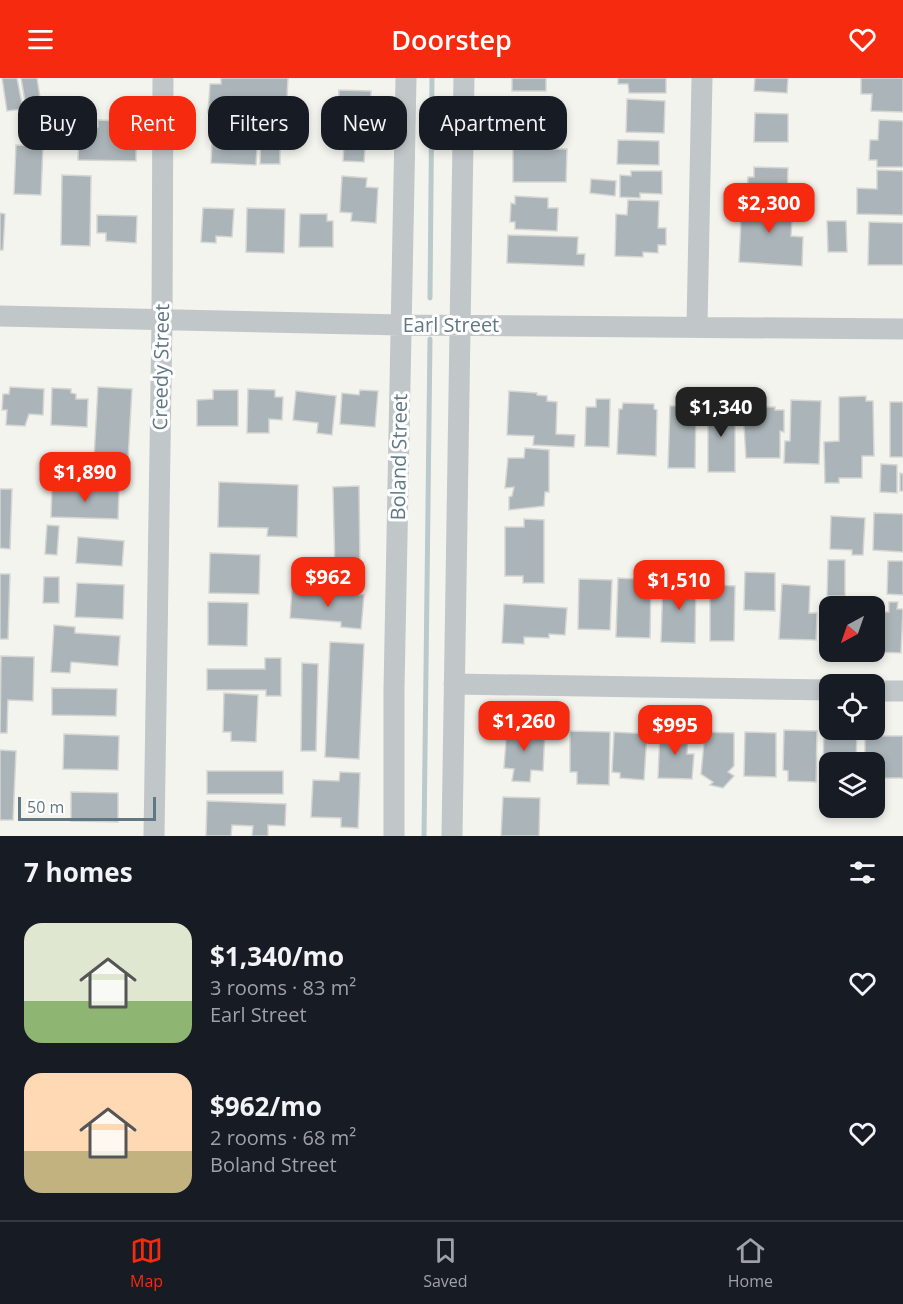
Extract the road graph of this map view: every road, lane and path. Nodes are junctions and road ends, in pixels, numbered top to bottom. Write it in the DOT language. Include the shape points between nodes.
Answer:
graph roads {
  1 [pos="163,78"];
  2 [pos="405,78"];
  3 [pos="464,78"];
  4 [pos="702,78"];
  5 [pos="0,316"];
  6 [pos="162,320"];
  7 [pos="402,325"];
  8 [pos="460,325"];
  9 [pos="697,326"];
  10 [pos="903,329"];
  11 [pos="454,684"];
  12 [pos="819,690"];
  13 [pos="885,691"];
  14 [pos="903,691"];
  15 [pos="154,836"];
  16 [pos="394,836"];
  17 [pos="452,836"];
  1 -- 6 [label="street, Creedy Street"];
  2 -- 7 [label="street, Boland Street"];
  3 -- 8 [label="street"];
  4 -- 9 [label="street"];
  5 -- 6 [label="street, Earl Street"];
  6 -- 7 [label="street, Earl Street"];
  6 -- 15 [label="street, Creedy Street"];
  7 -- 8 [label="street, Earl Street"];
  7 -- 16 [label="street, Boland Street"];
  8 -- 9 [label="street, Earl Street"];
  8 -- 11 [label="street"];
  9 -- 10 [label="street, Earl Street"];
  11 -- 12 [label="street"];
  11 -- 17 [label="street"];
  13 -- 14 [label="street"];
}
